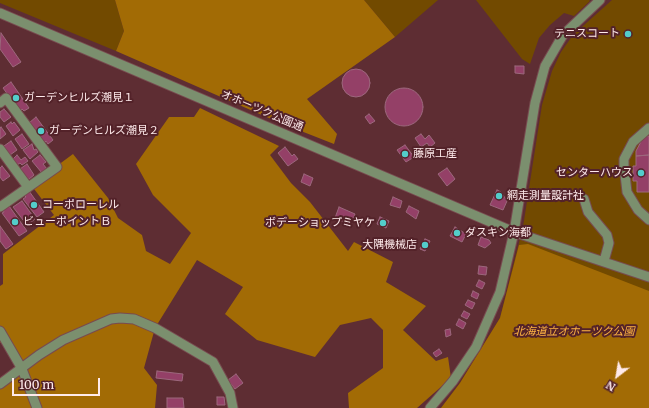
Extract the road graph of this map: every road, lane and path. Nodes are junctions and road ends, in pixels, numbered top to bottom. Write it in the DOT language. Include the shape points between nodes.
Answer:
graph roads {
  1 [pos="600,0"];
  2 [pos="0,13"];
  3 [pos="0,102"];
  4 [pos="649,128"];
  5 [pos="0,149"];
  6 [pos="28,187"];
  7 [pos="584,199"];
  8 [pos="0,207"];
  9 [pos="649,220"];
  10 [pos="514,232"];
  11 [pos="604,261"];
  12 [pos="649,276"];
  13 [pos="0,331"];
  14 [pos="22,369"];
  15 [pos="0,384"];
  16 [pos="37,408"];
  17 [pos="233,408"];
  18 [pos="430,408"];
  1 -- 10 [label="street" via="563,35 545,66 535,103"];
  2 -- 10 [label="street, オホーツク公園通"];
  3 -- 6 [label="street" via="6,98 57,167"];
  4 -- 9 [label="street" via="638,136 628,150 624,159 624,174 631,201"];
  5 -- 6 [label="street"];
  6 -- 8 [label="street"];
  7 -- 11 [label="street" via="588,212 607,235 609,243"];
  10 -- 11 [label="street, オホーツク公園通"];
  10 -- 18 [label="street" via="500,292 484,331 465,365"];
  11 -- 12 [label="street, オホーツク公園通"];
  13 -- 14 [label="street"];
  14 -- 15 [label="street"];
  14 -- 16 [label="street"];
  14 -- 17 [label="street" via="63,340 111,320 134,319 155,328 213,362 230,393"];
}
